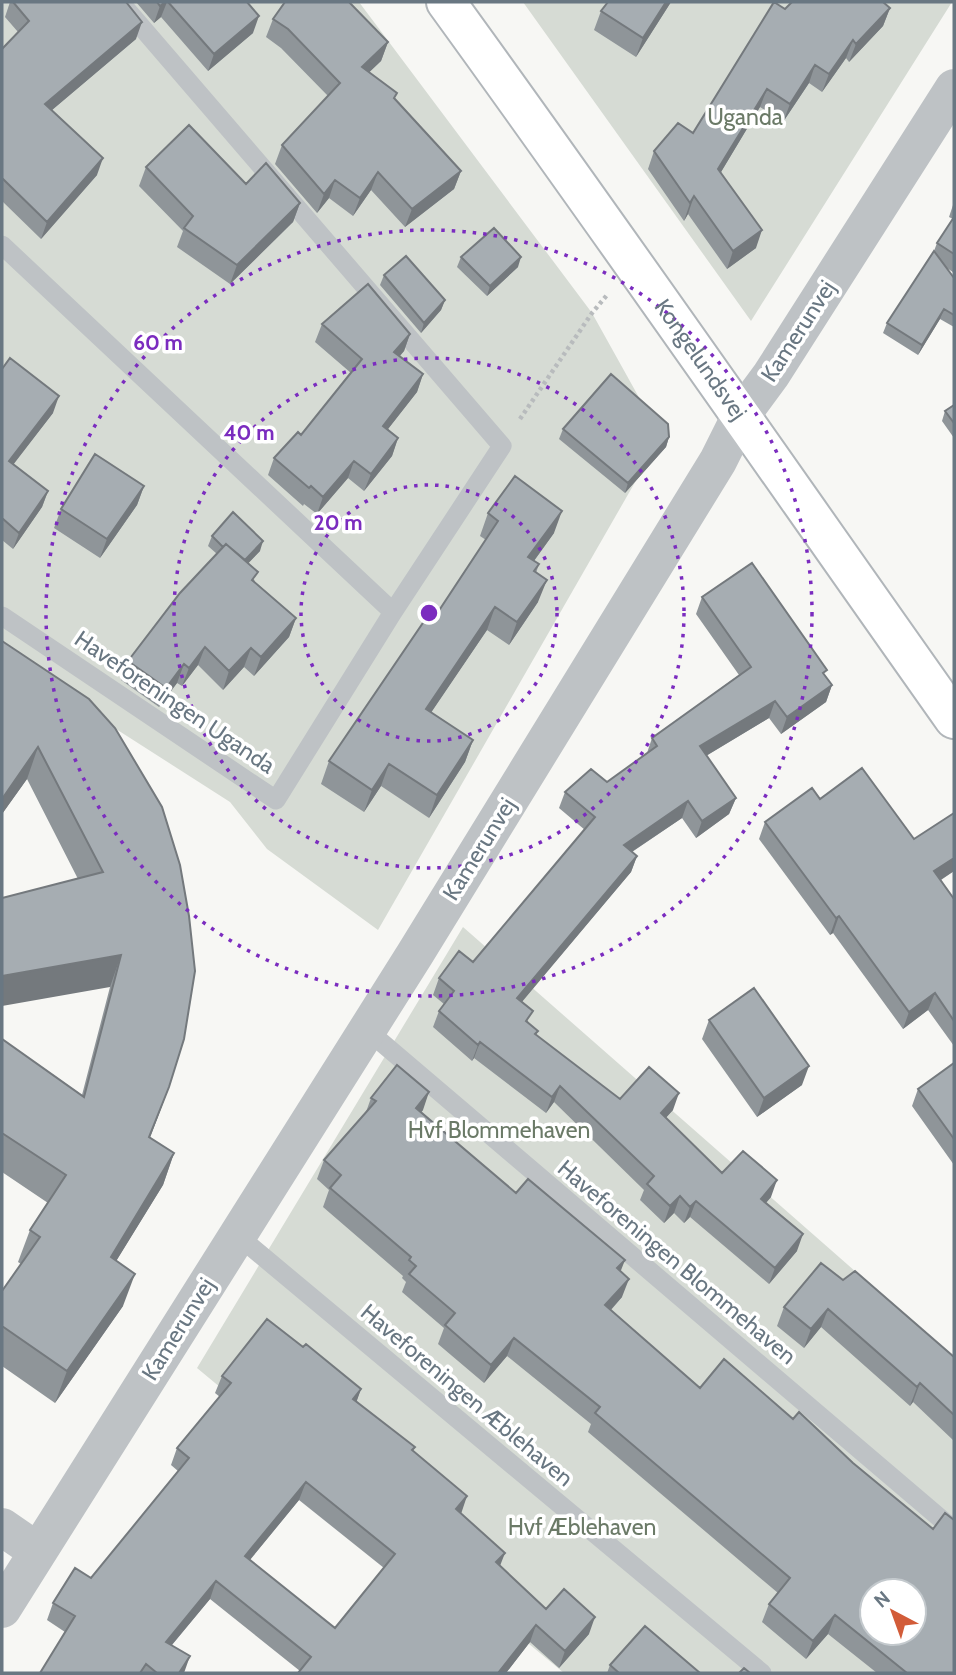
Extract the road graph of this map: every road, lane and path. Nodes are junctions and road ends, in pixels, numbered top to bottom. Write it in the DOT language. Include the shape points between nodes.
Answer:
graph roads {
  1 [pos="120,2"];
  2 [pos="446,2"];
  3 [pos="954,88"];
  4 [pos="2,245"];
  5 [pos="635,263"];
  6 [pos="740,416"];
  7 [pos="502,446"];
  8 [pos="393,612"];
  9 [pos="2,616"];
  10 [pos="954,719"];
  11 [pos="368,1030"];
  12 [pos="237,1235"];
  13 [pos="2,1527"];
  14 [pos="954,1531"];
  15 [pos="37,1551"];
  16 [pos="2,1609"];
  17 [pos="762,1673"];
  1 -- 7 [label="lane"];
  2 -- 5 [label="street, Kongelundsvej"];
  3 -- 6 [label="street, Kamerunvej" via="771,375"];
  4 -- 8 [label="lane"];
  5 -- 6 [label="street, Kongelundsvej"];
  5 -- 7 [label="path" via="592,313"];
  6 -- 10 [label="street, Kongelundsvej"];
  6 -- 11 [label="street, Kamerunvej" via="718,461"];
  7 -- 8 [label="lane, Haveforeningen Uganda"];
  8 -- 9 [label="lane, Haveforeningen Uganda" via="276,800"];
  11 -- 12 [label="street, Kamerunvej"];
  11 -- 14 [label="lane, Haveforeningen Blommehaven"];
  12 -- 15 [label="street, Kamerunvej"];
  12 -- 17 [label="lane, Haveforeningen Æblehaven"];
  13 -- 15 [label="street"];
  15 -- 16 [label="street, Kamerunvej"];
}
